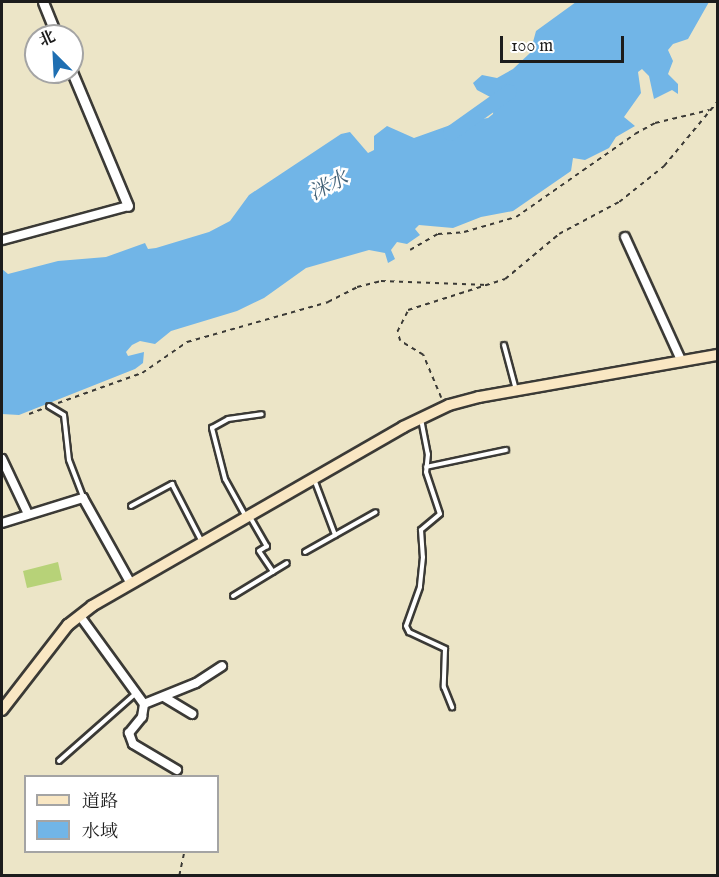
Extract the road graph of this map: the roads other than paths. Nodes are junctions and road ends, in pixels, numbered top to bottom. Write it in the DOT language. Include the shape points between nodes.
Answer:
graph roads {
  1 [pos="44,2"];
  2 [pos="52,24"];
  3 [pos="77,84"];
  4 [pos="128,207"];
  5 [pos="625,237"];
  6 [pos="2,240"];
  7 [pos="504,345"];
  8 [pos="717,355"];
  9 [pos="682,362"];
  10 [pos="516,391"];
  11 [pos="49,406"];
  12 [pos="262,414"];
  13 [pos="421,418"];
  14 [pos="506,450"];
  15 [pos="2,459"];
  16 [pos="425,467"];
  17 [pos="314,478"];
  18 [pos="83,498"];
  19 [pos="131,506"];
  20 [pos="376,512"];
  21 [pos="28,514"];
  22 [pos="248,516"];
  23 [pos="2,523"];
  24 [pos="335,535"];
  25 [pos="202,543"];
  26 [pos="305,552"];
  27 [pos="287,563"];
  28 [pos="273,572"];
  29 [pos="131,584"];
  30 [pos="233,596"];
  31 [pos="80,616"];
  32 [pos="222,666"];
  33 [pos="135,694"];
  34 [pos="165,697"];
  35 [pos="4,703"];
  36 [pos="144,704"];
  37 [pos="452,706"];
  38 [pos="192,714"];
  39 [pos="59,761"];
  40 [pos="177,770"];
  1 -- 2 [label="street"];
  3 -- 4 [label="street"];
  4 -- 6 [label="street"];
  5 -- 9 [label="street"];
  7 -- 10 [label="lane"];
  8 -- 9 [label="main road"];
  9 -- 10 [label="main road"];
  10 -- 13 [label="main road" via="444,407"];
  11 -- 18 [label="lane" via="63,416 69,460"];
  12 -- 22 [label="lane" via="228,418 212,428 225,479"];
  13 -- 16 [label="lane" via="428,454"];
  13 -- 17 [label="main road"];
  14 -- 16 [label="lane"];
  15 -- 21 [label="street"];
  16 -- 37 [label="lane" via="440,514 421,530 420,587 406,626 409,632 445,649 444,687"];
  17 -- 22 [label="main road"];
  17 -- 24 [label="lane"];
  18 -- 21 [label="street"];
  18 -- 29 [label="street"];
  19 -- 25 [label="lane" via="172,484"];
  20 -- 24 [label="lane"];
  21 -- 23 [label="street"];
  22 -- 25 [label="main road"];
  22 -- 28 [label="lane" via="267,546 259,551"];
  24 -- 26 [label="lane"];
  25 -- 29 [label="main road"];
  27 -- 28 [label="lane"];
  28 -- 30 [label="lane"];
  29 -- 31 [label="main road"];
  31 -- 33 [label="street"];
  31 -- 35 [label="main road" via="68,625"];
  32 -- 34 [label="street"];
  33 -- 36 [label="street"];
  33 -- 39 [label="lane"];
  34 -- 36 [label="street"];
  34 -- 38 [label="street"];
  36 -- 40 [label="street" via="142,717 129,733 130,740"];
}
